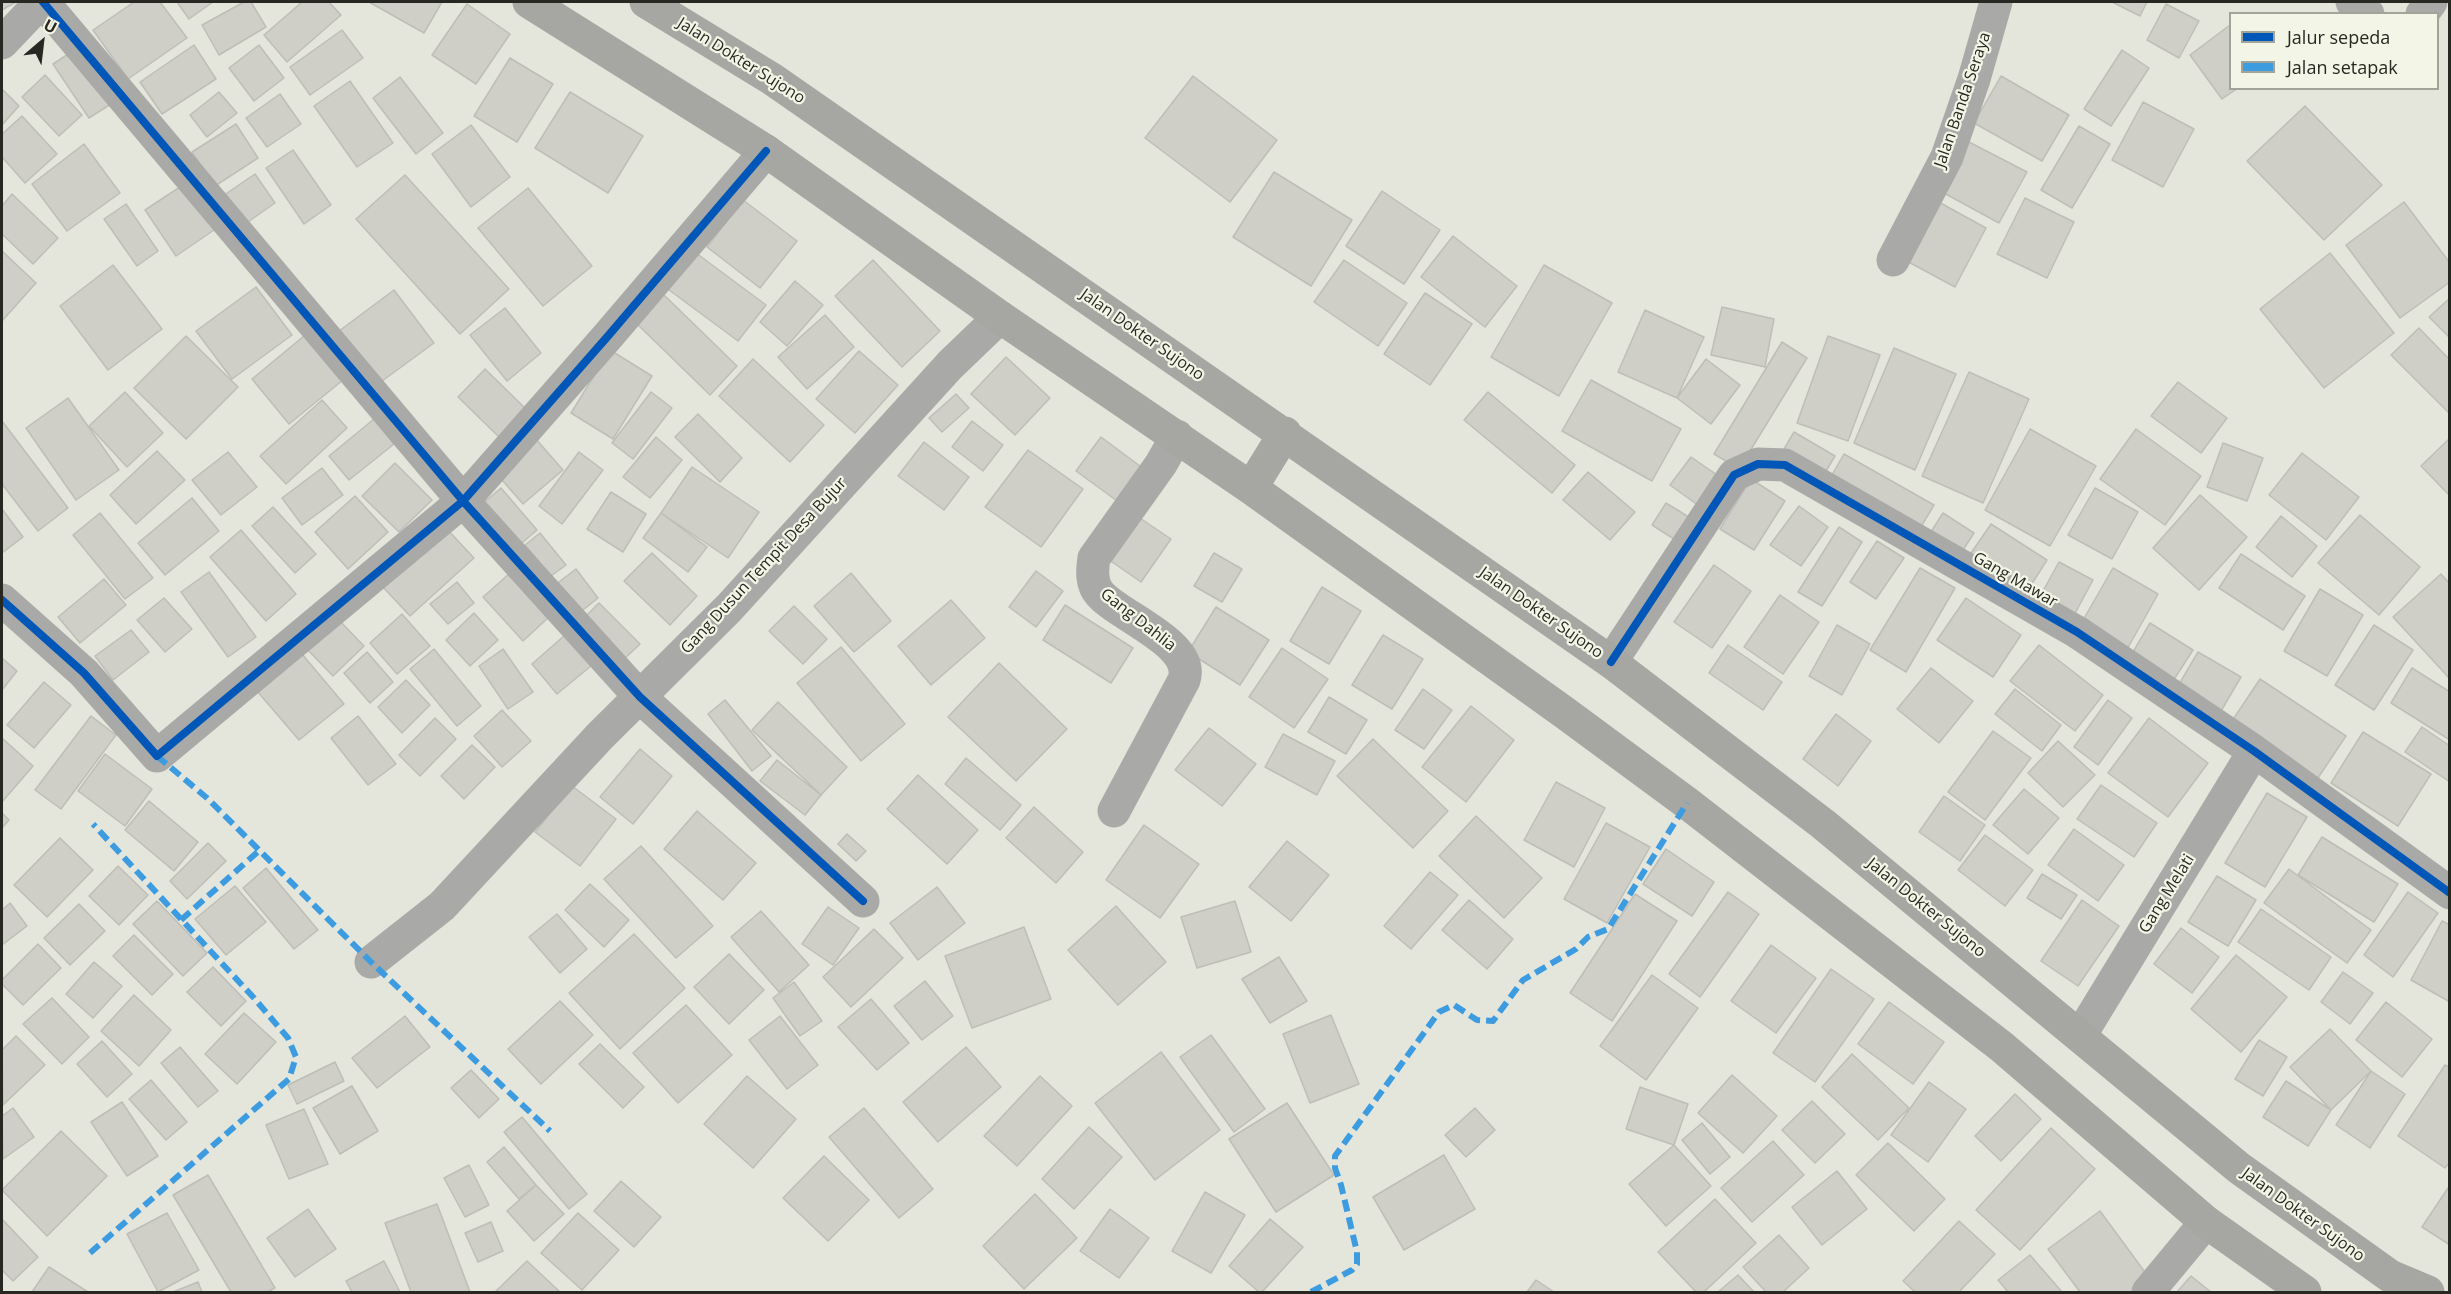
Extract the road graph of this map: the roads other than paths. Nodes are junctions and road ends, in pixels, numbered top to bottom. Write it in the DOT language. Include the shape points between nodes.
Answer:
graph roads {
  1 [pos="42,2"];
  2 [pos="529,2"];
  3 [pos="646,2"];
  4 [pos="1996,2"];
  5 [pos="2352,2"];
  6 [pos="2365,12"];
  7 [pos="2,43"];
  8 [pos="766,151"];
  9 [pos="1893,260"];
  10 [pos="1000,317"];
  11 [pos="1285,434"];
  12 [pos="1177,436"];
  13 [pos="1251,488"];
  14 [pos="463,501"];
  15 [pos="2,600"];
  16 [pos="1611,662"];
  17 [pos="640,697"];
  18 [pos="2254,751"];
  19 [pos="1114,811"];
  20 [pos="2450,894"];
  21 [pos="863,901"];
  22 [pos="371,962"];
  23 [pos="2080,1036"];
  24 [pos="2206,1222"];
  25 [pos="2148,1293"];
  26 [pos="2305,1293"];
  27 [pos="2428,1293"];
  1 -- 7 [label="street"];
  1 -- 14 [label="street"];
  2 -- 8 [label="highway"];
  3 -- 11 [label="highway, Jalan Dokter Sujono" via="772,79"];
  4 -- 9 [label="street, Jalan Banda Seraya" via="1947,157"];
  5 -- 6 [label="street"];
  8 -- 10 [label="highway"];
  8 -- 14 [label="street"];
  10 -- 12 [label="highway"];
  10 -- 17 [label="street, Gang Dusun Tempit Desa Bujur" via="950,364 729,608"];
  11 -- 13 [label="highway"];
  11 -- 16 [label="highway, Jalan Dokter Sujono"];
  12 -- 13 [label="highway"];
  12 -- 19 [label="street, Gang Dahlia" via="1094,558 1093,577 1100,594 1178,652 1186,667 1184,680"];
  13 -- 24 [label="highway" via="1687,803 2002,1047"];
  14 -- 15 [label="street" via="157,756 84,673"];
  14 -- 17 [label="street"];
  16 -- 18 [label="street, Gang Mawar" via="1734,475 1749,466 1776,463 1793,468 2077,632"];
  16 -- 23 [label="highway, Jalan Dokter Sujono" via="1823,824"];
  17 -- 21 [label="street"];
  17 -- 22 [label="street, Gang Dusun Tempit Desa Bujur" via="442,906"];
  18 -- 20 [label="street, Gang Mawar"];
  18 -- 23 [label="street, Gang Melati"];
  23 -- 27 [label="highway, Jalan Dokter Sujono" via="2239,1168 2331,1237 2390,1276"];
  24 -- 25 [label="street"];
  24 -- 26 [label="highway"];
}
